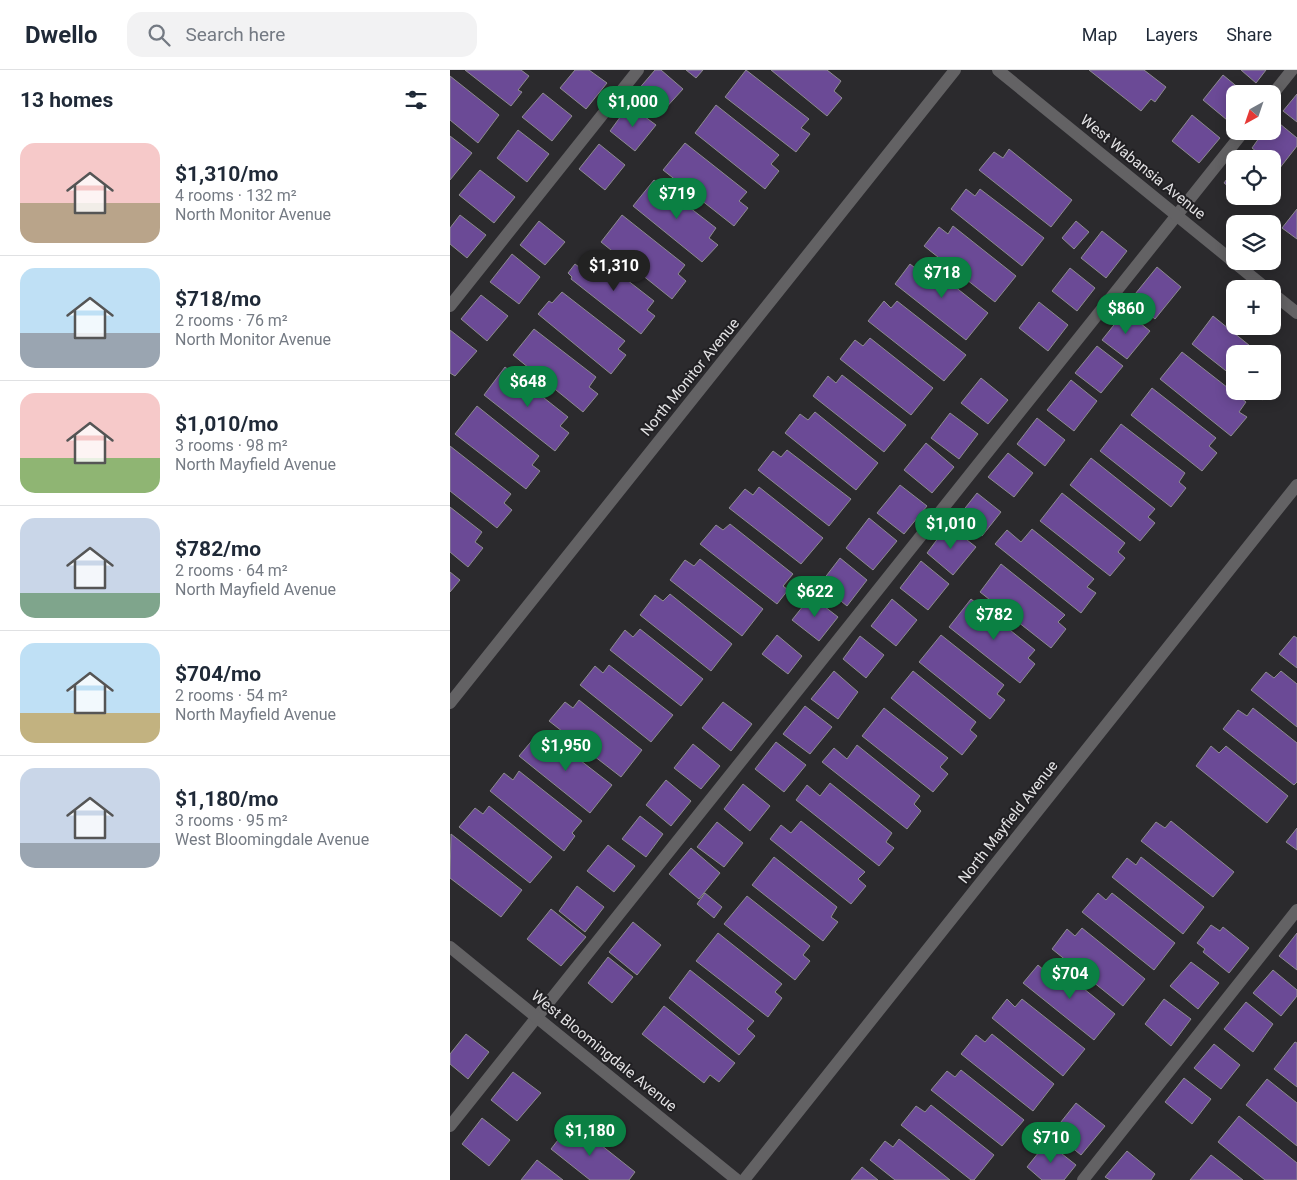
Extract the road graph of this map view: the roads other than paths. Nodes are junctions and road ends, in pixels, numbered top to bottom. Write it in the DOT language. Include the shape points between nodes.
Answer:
graph roads {
  1 [pos="638,70"];
  2 [pos="955,70"];
  3 [pos="998,70"];
  4 [pos="1292,70"];
  5 [pos="1280,85"];
  6 [pos="1237,140"];
  7 [pos="1177,215"];
  8 [pos="1256,280"];
  9 [pos="1281,300"];
  10 [pos="450,306"];
  11 [pos="1297,313"];
  12 [pos="1297,485"];
  13 [pos="452,695"];
  14 [pos="1297,910"];
  15 [pos="450,947"];
  16 [pos="537,1018"];
  17 [pos="450,1126"];
  18 [pos="737,1180"];
  19 [pos="744,1180"];
  20 [pos="1083,1180"];
  1 -- 10 [label="street"];
  2 -- 13 [label="street, North Monitor Avenue"];
  3 -- 7 [label="street, West Wabansia Avenue"];
  4 -- 5 [label="street"];
  6 -- 7 [label="street"];
  7 -- 8 [label="street, West Wabansia Avenue"];
  7 -- 16 [label="street"];
  9 -- 11 [label="street"];
  12 -- 19 [label="street, North Mayfield Avenue"];
  14 -- 20 [label="street"];
  15 -- 16 [label="street, West Bloomingdale Avenue"];
  16 -- 17 [label="street"];
  16 -- 18 [label="street, West Bloomingdale Avenue"];
}
